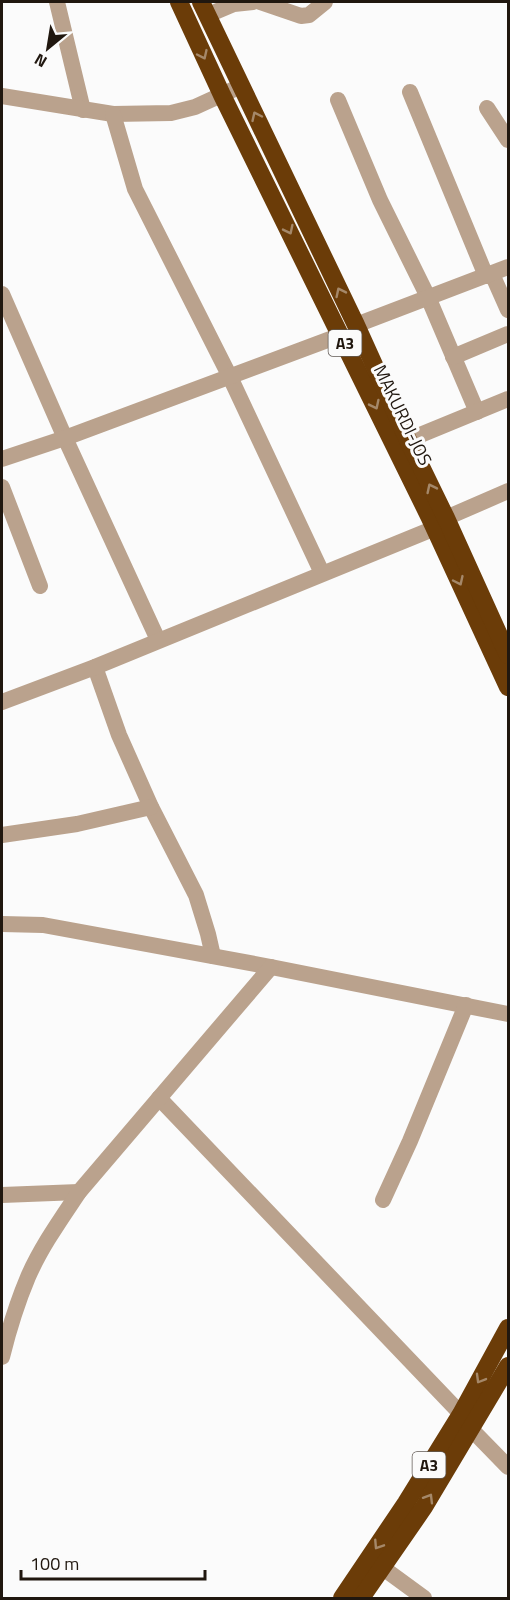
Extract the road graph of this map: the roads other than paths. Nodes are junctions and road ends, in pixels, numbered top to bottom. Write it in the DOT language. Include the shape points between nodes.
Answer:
graph roads {
  1 [pos="57,2"];
  2 [pos="179,2"];
  3 [pos="253,2"];
  4 [pos="260,2"];
  5 [pos="325,2"];
  6 [pos="205,8"];
  7 [pos="241,86"];
  8 [pos="410,92"];
  9 [pos="222,95"];
  10 [pos="2,96"];
  11 [pos="338,100"];
  12 [pos="487,108"];
  13 [pos="83,110"];
  14 [pos="113,114"];
  15 [pos="508,140"];
  16 [pos="508,267"];
  17 [pos="489,275"];
  18 [pos="2,294"];
  19 [pos="428,297"];
  20 [pos="508,310"];
  21 [pos="348,330"];
  22 [pos="508,334"];
  23 [pos="453,357"];
  24 [pos="230,377"];
  25 [pos="508,399"];
  26 [pos="477,412"];
  27 [pos="65,438"];
  28 [pos="408,440"];
  29 [pos="2,459"];
  30 [pos="2,487"];
  31 [pos="508,491"];
  32 [pos="440,523"];
  33 [pos="322,573"];
  34 [pos="40,586"];
  35 [pos="158,640"];
  36 [pos="508,656"];
  37 [pos="96,667"];
  38 [pos="508,687"];
  39 [pos="2,702"];
  40 [pos="151,807"];
  41 [pos="2,835"];
  42 [pos="2,924"];
  43 [pos="213,956"];
  44 [pos="271,967"];
  45 [pos="466,1005"];
  46 [pos="508,1014"];
  47 [pos="159,1098"];
  48 [pos="79,1192"];
  49 [pos="2,1195"];
  50 [pos="383,1200"];
  51 [pos="508,1328"];
  52 [pos="2,1357"];
  53 [pos="508,1366"];
  54 [pos="461,1414"];
  55 [pos="471,1429"];
  56 [pos="508,1467"];
  57 [pos="383,1568"];
  58 [pos="342,1599"];
  59 [pos="361,1599"];
  60 [pos="424,1599"];
  1 -- 13 [label="street"];
  2 -- 9 [label="highway, MAKURDI-JOS / A3, one-way"];
  3 -- 6 [label="street"];
  4 -- 5 [label="street" via="301,16 309,15"];
  6 -- 7 [label="highway, MAKURDI-JOS / A3"];
  7 -- 9 [label="street"];
  21 -- 7 [label="highway, MAKURDI-JOS / A3, one-way"];
  8 -- 17 [label="street"];
  9 -- 14 [label="street" via="171,113"];
  9 -- 21 [label="highway, MAKURDI-JOS / A3, one-way"];
  10 -- 13 [label="street"];
  11 -- 19 [label="street" via="380,200"];
  12 -- 15 [label="street"];
  13 -- 14 [label="street"];
  14 -- 24 [label="street" via="135,189"];
  16 -- 17 [label="street"];
  17 -- 19 [label="street"];
  17 -- 20 [label="street"];
  18 -- 27 [label="street"];
  19 -- 21 [label="street"];
  19 -- 23 [label="street"];
  21 -- 24 [label="street"];
  21 -- 28 [label="highway, MAKURDI-JOS / A3"];
  21 -- 32 [label="highway, MAKURDI-JOS / A3, one-way"];
  22 -- 23 [label="street"];
  23 -- 26 [label="street"];
  24 -- 27 [label="street"];
  24 -- 33 [label="street"];
  25 -- 26 [label="street"];
  26 -- 28 [label="street"];
  27 -- 29 [label="street"];
  27 -- 35 [label="street"];
  32 -- 28 [label="highway, MAKURDI-JOS / A3, one-way"];
  30 -- 34 [label="street"];
  31 -- 32 [label="street"];
  32 -- 33 [label="street"];
  32 -- 36 [label="highway, MAKURDI-JOS / A3"];
  32 -- 38 [label="highway, MAKURDI-JOS / A3, one-way"];
  33 -- 35 [label="street"];
  35 -- 37 [label="street"];
  37 -- 39 [label="street"];
  37 -- 40 [label="street" via="119,735"];
  40 -- 41 [label="street" via="77,824"];
  40 -- 43 [label="street" via="196,895"];
  42 -- 43 [label="street" via="43,925"];
  43 -- 44 [label="street"];
  44 -- 45 [label="street"];
  44 -- 47 [label="street"];
  45 -- 46 [label="street"];
  45 -- 50 [label="street"];
  47 -- 48 [label="street"];
  47 -- 54 [label="street"];
  48 -- 49 [label="street"];
  48 -- 52 [label="street" via="29,1274"];
  51 -- 54 [label="highway, A3, one-way"];
  53 -- 55 [label="highway, A3"];
  54 -- 58 [label="highway, A3, one-way"];
  55 -- 56 [label="street"];
  57 -- 55 [label="highway, A3, one-way"];
  57 -- 59 [label="highway, A3"];
  57 -- 60 [label="street"];
}
